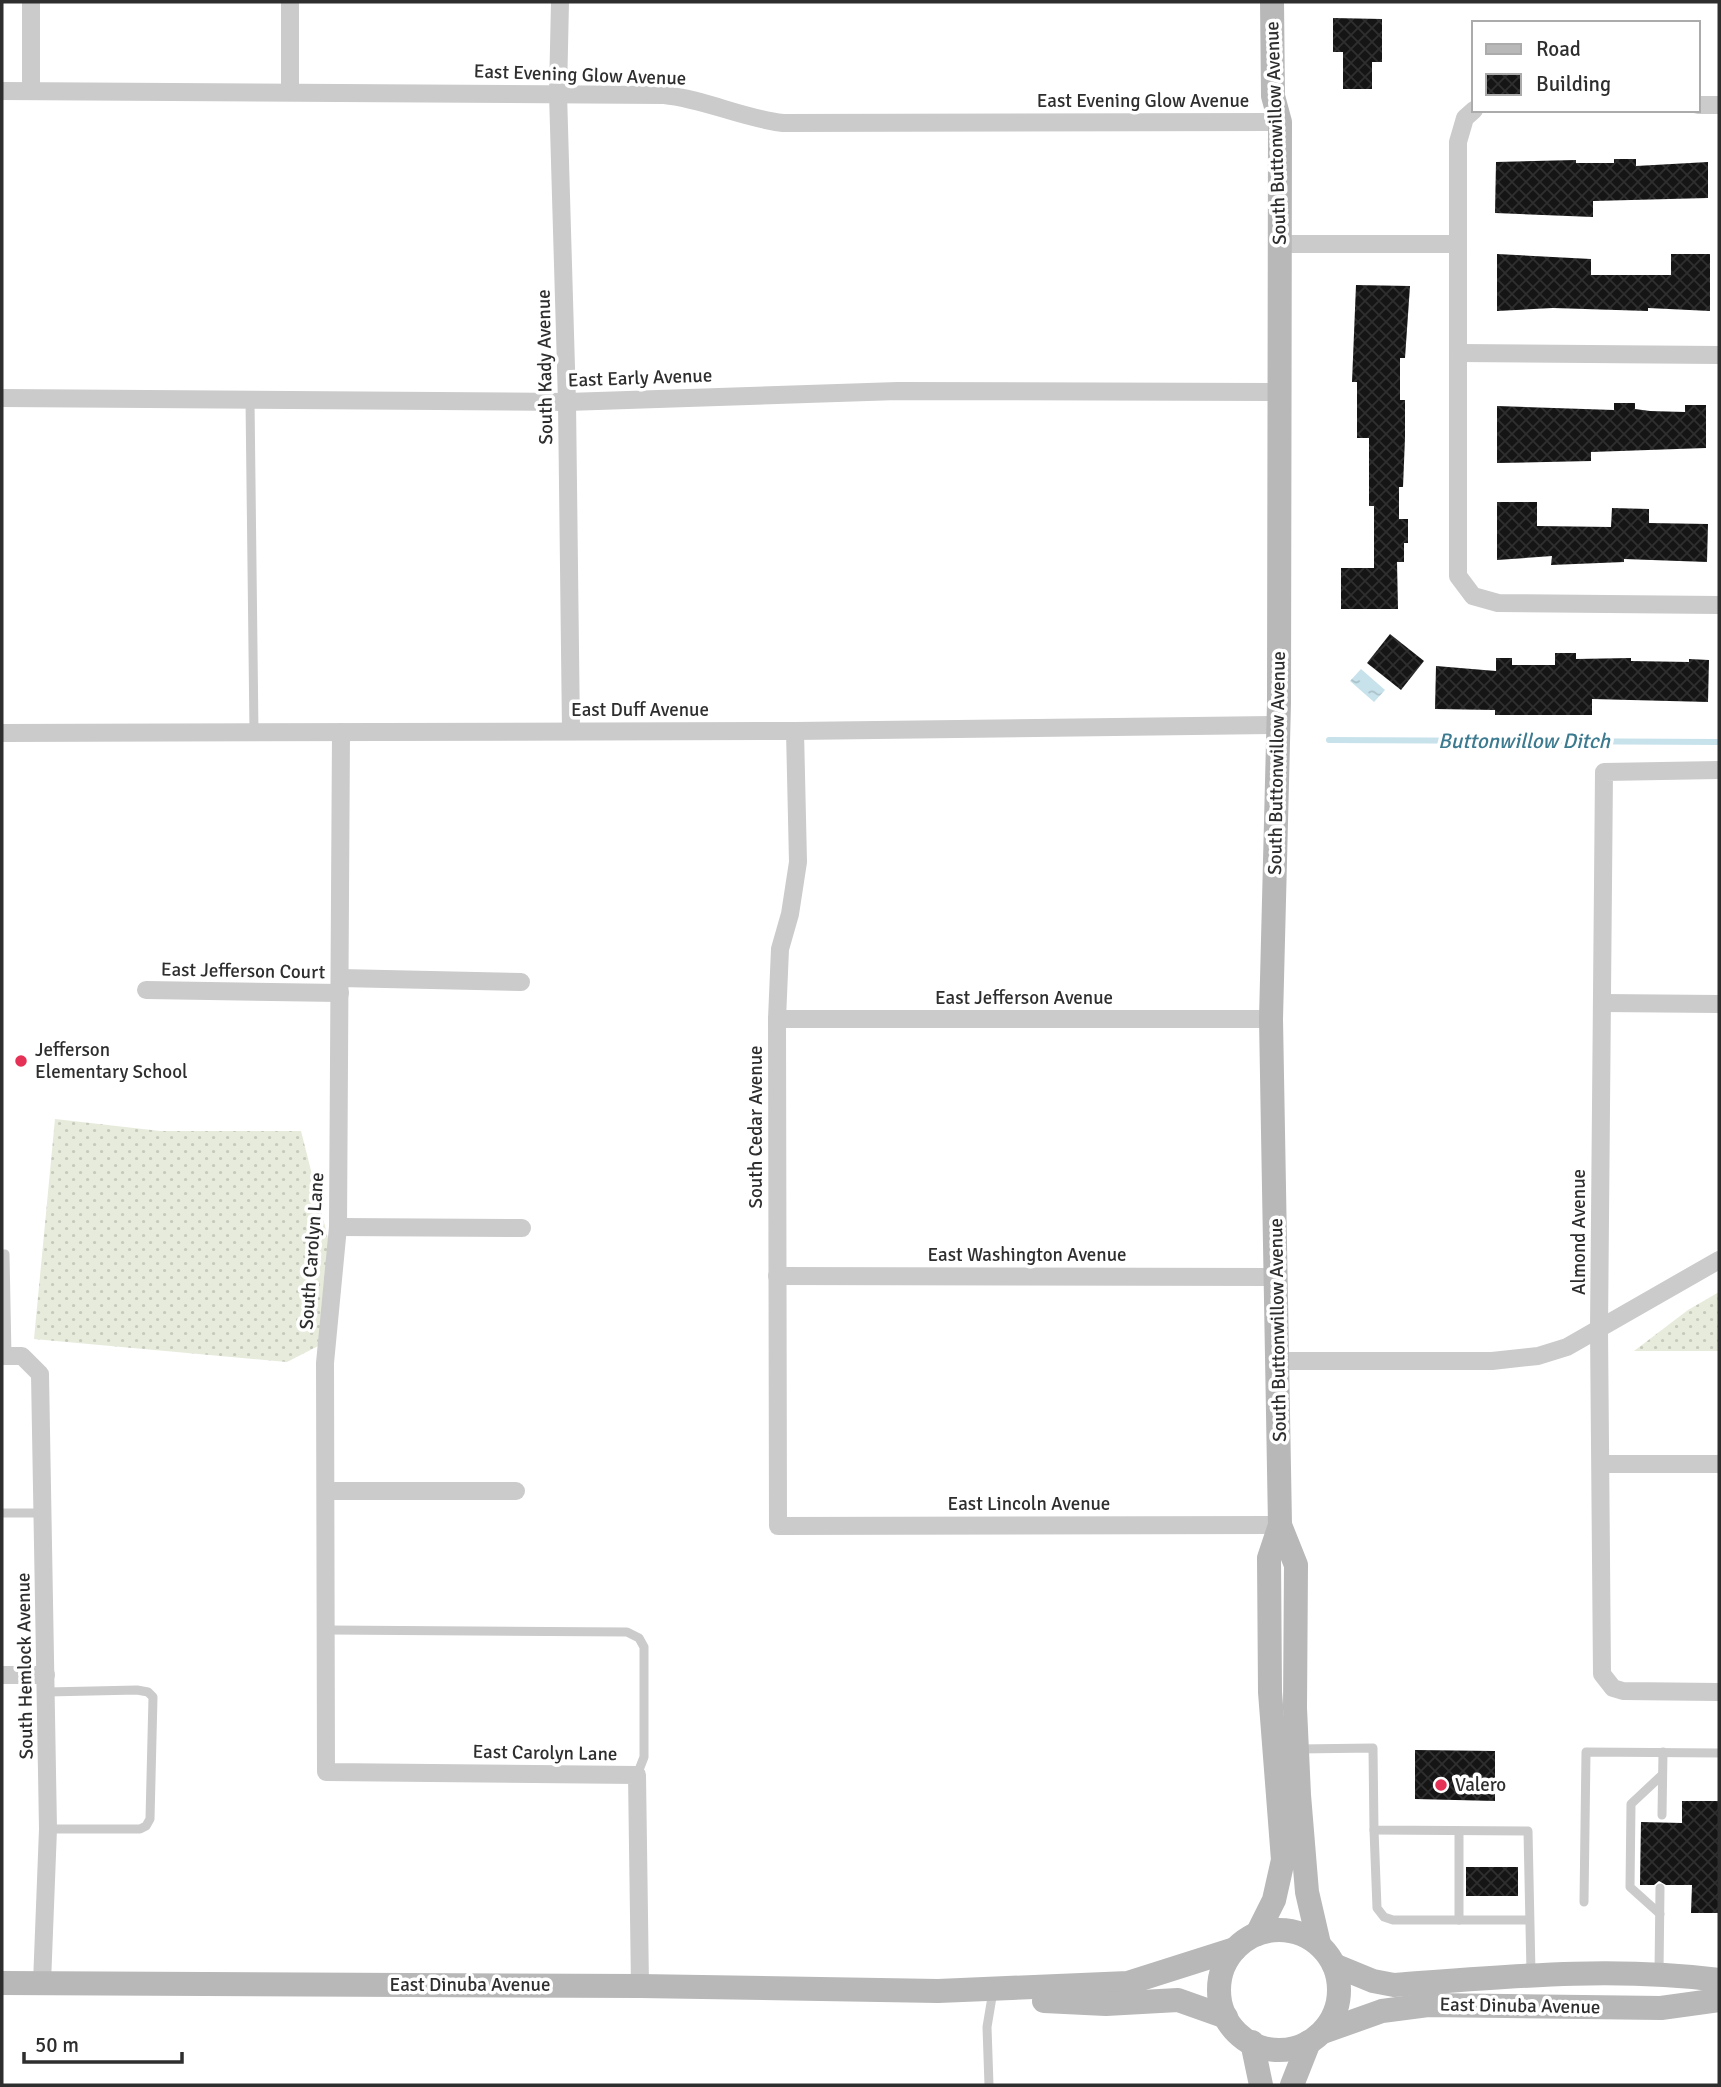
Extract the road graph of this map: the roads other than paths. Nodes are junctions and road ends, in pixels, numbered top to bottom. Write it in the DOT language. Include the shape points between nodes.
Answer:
graph roads {
  1 [pos="31,2"];
  2 [pos="290,2"];
  3 [pos="560,2"];
  4 [pos="1272,2"];
  5 [pos="2,91"];
  6 [pos="31,91"];
  7 [pos="290,92"];
  8 [pos="558,93"];
  9 [pos="1700,105"];
  10 [pos="1719,105"];
  11 [pos="1472,112"];
  12 [pos="1280,122"];
  13 [pos="1280,244"];
  14 [pos="1457,244"];
  15 [pos="1458,353"];
  16 [pos="1719,355"];
  17 [pos="1280,392"];
  18 [pos="2,398"];
  19 [pos="250,400"];
  20 [pos="567,402"];
  21 [pos="1719,605"];
  22 [pos="1279,726"];
  23 [pos="795,731"];
  24 [pos="254,732"];
  25 [pos="341,732"];
  26 [pos="571,732"];
  27 [pos="2,733"];
  28 [pos="1719,770"];
  29 [pos="522,982"];
  30 [pos="340,985"];
  31 [pos="146,990"];
  32 [pos="1602,1003"];
  33 [pos="1719,1004"];
  34 [pos="777,1019"];
  35 [pos="1271,1019"];
  36 [pos="338,1227"];
  37 [pos="522,1228"];
  38 [pos="2,1254"];
  39 [pos="1719,1260"];
  40 [pos="777,1276"];
  41 [pos="1277,1277"];
  42 [pos="4,1294"];
  43 [pos="1600,1329"];
  44 [pos="10,1356"];
  45 [pos="1279,1361"];
  46 [pos="1601,1464"];
  47 [pos="1719,1464"];
  48 [pos="328,1491"];
  49 [pos="516,1491"];
  50 [pos="2,1513"];
  51 [pos="43,1513"];
  52 [pos="778,1525"];
  53 [pos="1280,1525"];
  54 [pos="328,1630"];
  55 [pos="2,1675"];
  56 [pos="47,1684"];
  57 [pos="1719,1692"];
  58 [pos="1297,1749"];
  59 [pos="1663,1752"];
  60 [pos="1719,1753"];
  61 [pos="326,1772"];
  62 [pos="637,1775"];
  63 [pos="1662,1775"];
  64 [pos="1662,1815"];
  65 [pos="48,1829"];
  66 [pos="1374,1830"];
  67 [pos="1460,1831"];
  68 [pos="1660,1888"];
  69 [pos="1584,1902"];
  70 [pos="1660,1914"];
  71 [pos="1460,1920"];
  72 [pos="1528,1920"];
  73 [pos="1257,1934"];
  74 [pos="1319,1944"];
  75 [pos="1235,1949"];
  76 [pos="1334,1965"];
  77 [pos="1659,1972"];
  78 [pos="1531,1975"];
  79 [pos="1719,1980"];
  80 [pos="2,1983"];
  81 [pos="42,1983"];
  82 [pos="640,1986"];
  83 [pos="938,1991"];
  84 [pos="992,1997"];
  85 [pos="1719,2000"];
  86 [pos="1226,2017"];
  87 [pos="1316,2037"];
  88 [pos="1252,2042"];
  89 [pos="989,2085"];
  90 [pos="1261,2085"];
  91 [pos="1292,2085"];
  1 -- 6 [label="street"];
  2 -- 7 [label="street"];
  3 -- 8 [label="street, South Kady Avenue"];
  4 -- 12 [label="street, South Buttonwillow Avenue" via="1273,96"];
  5 -- 6 [label="street, East Evening Glow Avenue"];
  6 -- 7 [label="street, East Evening Glow Avenue"];
  7 -- 8 [label="street, East Evening Glow Avenue"];
  8 -- 12 [label="street, East Evening Glow Avenue" via="683,97 783,124"];
  8 -- 20 [label="street, South Kady Avenue"];
  9 -- 10 [label="street"];
  11 -- 14 [label="street" via="1460,128"];
  12 -- 13 [label="street, South Buttonwillow Avenue"];
  13 -- 14 [label="street"];
  13 -- 17 [label="street, South Buttonwillow Avenue"];
  14 -- 15 [label="street"];
  15 -- 16 [label="street"];
  15 -- 21 [label="street" via="1457,561 1464,588 1473,596 1498,603"];
  17 -- 20 [label="street, East Early Avenue" via="898,391"];
  17 -- 22 [label="street, South Buttonwillow Avenue"];
  18 -- 19 [label="street, East Early Avenue"];
  19 -- 20 [label="street, East Early Avenue"];
  19 -- 24 [label="lane"];
  20 -- 26 [label="street, South Kady Avenue"];
  22 -- 23 [label="street, East Duff Avenue"];
  22 -- 35 [label="street, South Buttonwillow Avenue"];
  23 -- 26 [label="street, East Duff Avenue"];
  23 -- 34 [label="street, South Cedar Avenue" via="798,862 780,949"];
  24 -- 25 [label="street, East Duff Avenue"];
  24 -- 27 [label="street, East Duff Avenue"];
  25 -- 26 [label="street, East Duff Avenue"];
  25 -- 30 [label="street, South Carolyn Lane"];
  28 -- 32 [label="street, Almond Avenue" via="1604,772"];
  29 -- 30 [label="street, East Jefferson Court"];
  30 -- 31 [label="street, East Jefferson Court"];
  30 -- 36 [label="street, South Carolyn Lane"];
  32 -- 33 [label="street"];
  32 -- 43 [label="street, Almond Avenue"];
  34 -- 35 [label="street, East Jefferson Avenue"];
  34 -- 40 [label="street, South Cedar Avenue"];
  35 -- 41 [label="street, South Buttonwillow Avenue"];
  36 -- 37 [label="street"];
  36 -- 48 [label="street, South Carolyn Lane" via="325,1363"];
  38 -- 42 [label="lane"];
  39 -- 43 [label="street"];
  40 -- 41 [label="street, East Washington Avenue"];
  40 -- 52 [label="street, South Cedar Avenue"];
  41 -- 45 [label="street, South Buttonwillow Avenue"];
  42 -- 44 [label="lane"];
  43 -- 45 [label="street" via="1567,1347 1492,1361"];
  43 -- 46 [label="street, Almond Avenue"];
  44 -- 51 [label="street, South Hemlock Avenue" via="40,1374"];
  45 -- 53 [label="street, South Buttonwillow Avenue"];
  46 -- 47 [label="street"];
  46 -- 57 [label="street, Almond Avenue" via="1602,1674 1613,1688 1623,1691"];
  48 -- 49 [label="street"];
  48 -- 54 [label="street, South Carolyn Lane"];
  50 -- 51 [label="lane"];
  51 -- 56 [label="street, South Hemlock Avenue"];
  52 -- 53 [label="street, East Lincoln Avenue"];
  53 -- 58 [label="street, South Buttonwillow Avenue" via="1296,1564"];
  53 -- 73 [label="street, South Buttonwillow Avenue" via="1269,1558 1270,1692 1283,1860 1274,1900"];
  54 -- 61 [label="street, South Carolyn Lane"];
  54 -- 62 [label="lane" via="627,1632 644,1647 644,1757"];
  55 -- 56 [label="street"];
  56 -- 65 [label="street, South Hemlock Avenue"];
  56 -- 65 [label="lane" via="137,1690 153,1697 150,1819 146,1826"];
  58 -- 66 [label="lane" via="1373,1748"];
  58 -- 74 [label="street, South Buttonwillow Avenue" via="1307,1892"];
  59 -- 60 [label="lane"];
  59 -- 63 [label="lane"];
  59 -- 69 [label="lane" via="1586,1752"];
  61 -- 62 [label="street, East Carolyn Lane"];
  62 -- 82 [label="street, East Carolyn Lane"];
  63 -- 64 [label="lane"];
  63 -- 70 [label="lane" via="1631,1804 1630,1887"];
  65 -- 81 [label="street, South Hemlock Avenue"];
  66 -- 67 [label="lane"];
  66 -- 71 [label="lane" via="1377,1908 1384,1917"];
  67 -- 71 [label="lane"];
  67 -- 72 [label="lane" via="1528,1831"];
  68 -- 70 [label="lane"];
  70 -- 77 [label="lane"];
  71 -- 72 [label="lane"];
  72 -- 78 [label="lane"];
  73 -- 74 [label="street" via="1285,1930"];
  73 -- 75 [label="street"];
  74 -- 76 [label="street"];
  75 -- 83 [label="street, East Dinuba Avenue" via="1128,1983"];
  75 -- 86 [label="street" via="1219,1983"];
  76 -- 78 [label="street, East Dinuba Avenue" via="1373,1982 1394,1985"];
  76 -- 87 [label="street" via="1340,1986 1336,2011"];
  77 -- 78 [label="street, East Dinuba Avenue"];
  77 -- 79 [label="street, East Dinuba Avenue"];
  80 -- 81 [label="street, East Dinuba Avenue"];
  81 -- 82 [label="street, East Dinuba Avenue"];
  82 -- 83 [label="street, East Dinuba Avenue"];
  83 -- 84 [label="street, East Dinuba Avenue"];
  84 -- 86 [label="street, East Dinuba Avenue" via="1106,2004 1178,2000"];
  84 -- 89 [label="lane" via="987,2028"];
  85 -- 87 [label="street, East Dinuba Avenue" via="1661,2008 1428,2005 1382,2011"];
  86 -- 88 [label="street"];
  87 -- 88 [label="street" via="1289,2049 1274,2050"];
  87 -- 91 [label="street"];
  88 -- 90 [label="street"];
}
